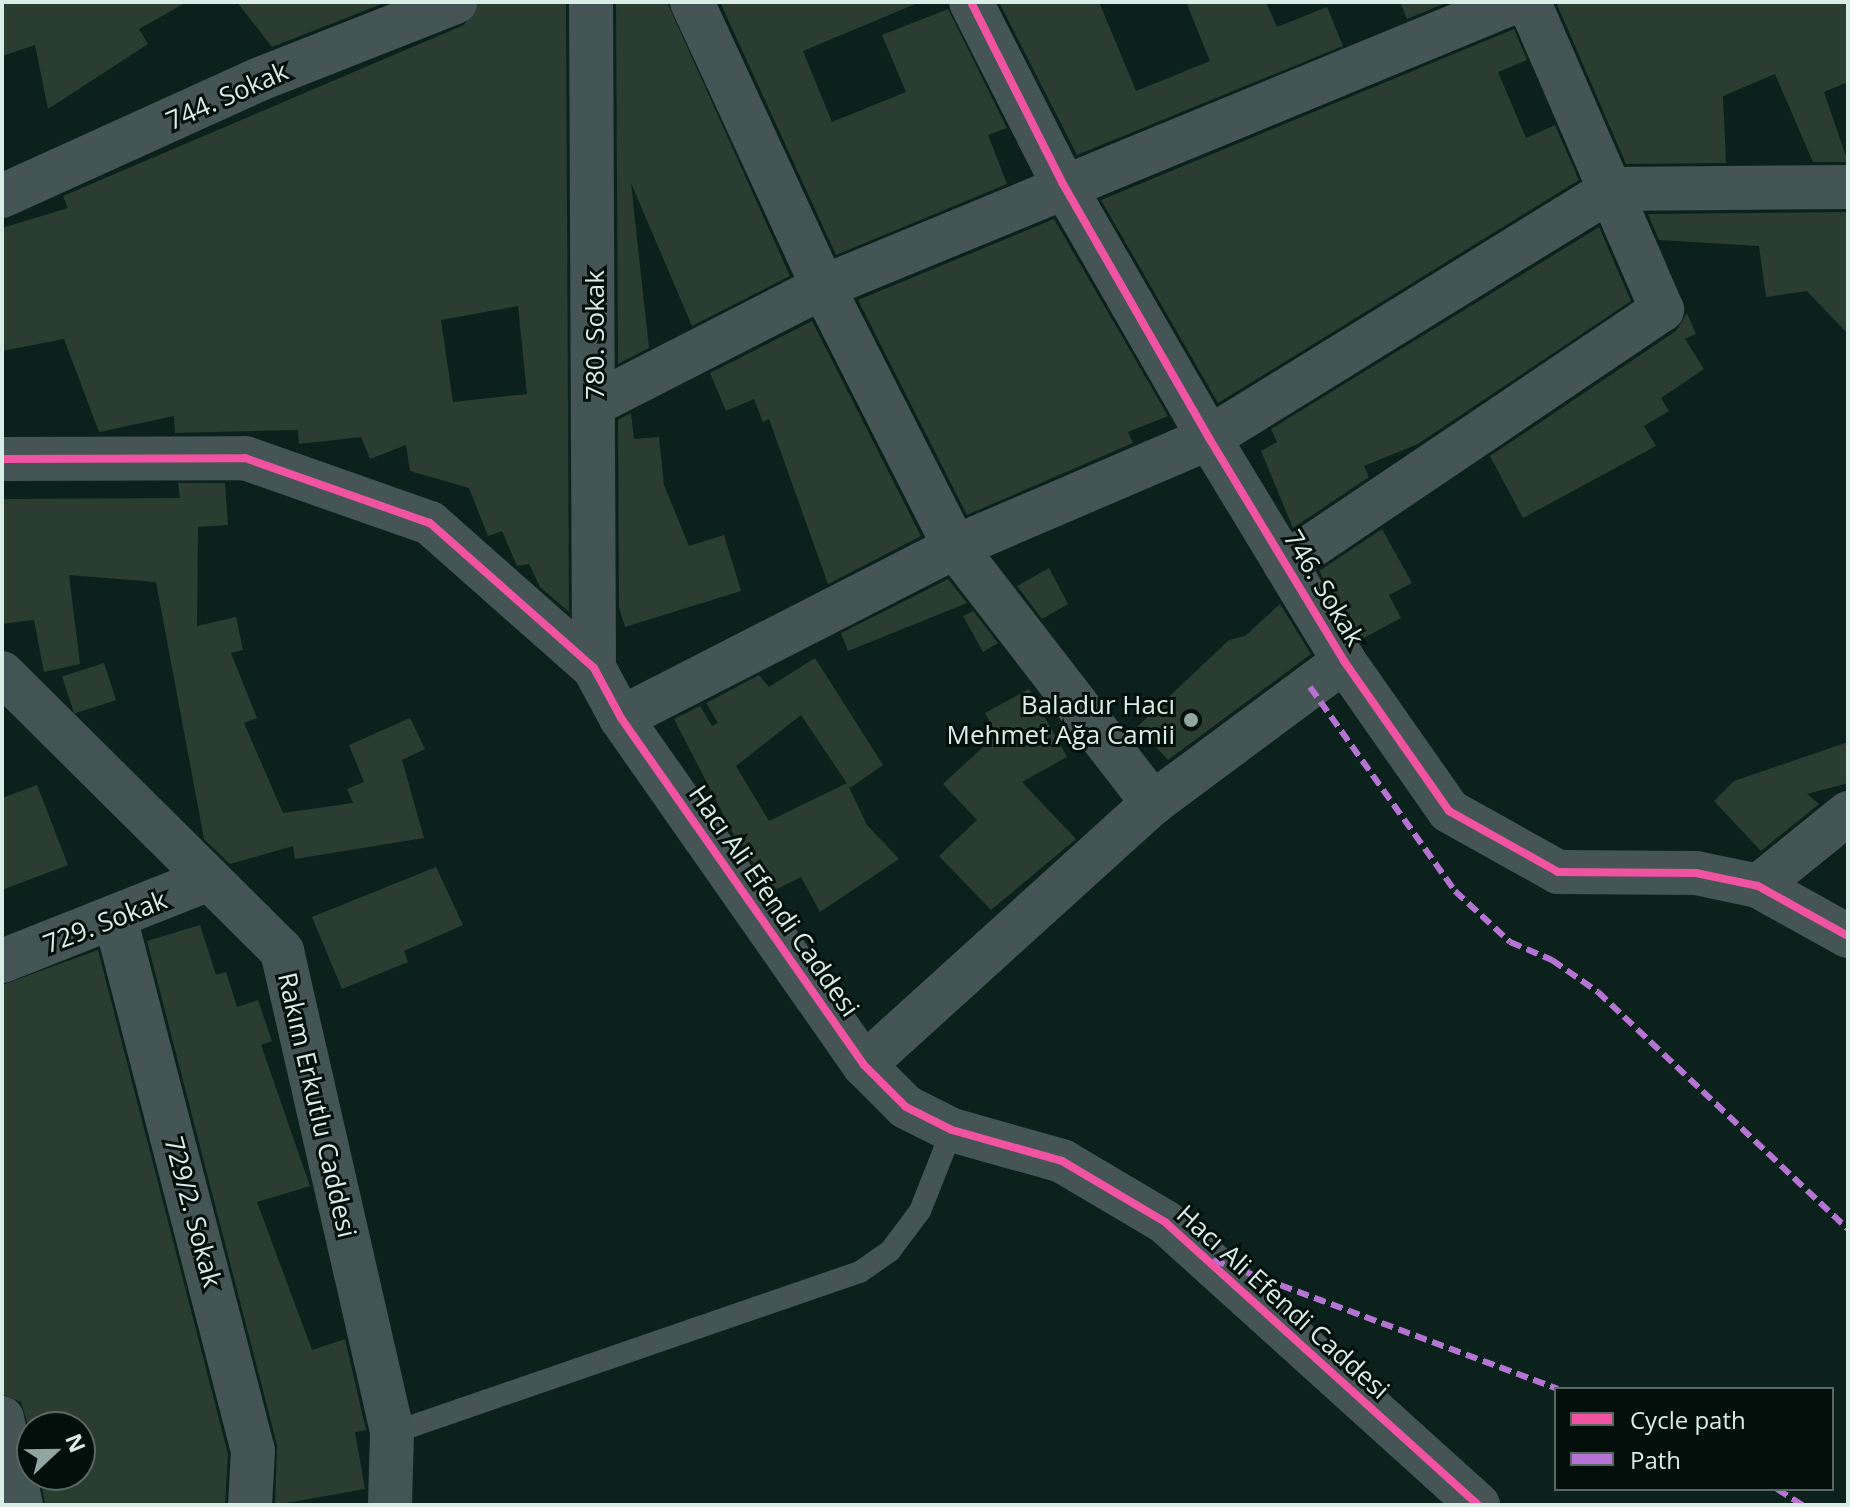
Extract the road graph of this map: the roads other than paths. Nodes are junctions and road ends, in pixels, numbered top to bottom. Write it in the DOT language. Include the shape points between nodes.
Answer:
graph roads {
  1 [pos="455,2"];
  2 [pos="591,2"];
  3 [pos="692,2"];
  4 [pos="971,2"];
  5 [pos="1514,2"];
  6 [pos="1529,2"];
  7 [pos="1063,184"];
  8 [pos="1848,187"];
  9 [pos="1612,189"];
  10 [pos="2,196"];
  11 [pos="823,287"];
  12 [pos="596,403"];
  13 [pos="1209,438"];
  14 [pos="2,459"];
  15 [pos="955,547"];
  16 [pos="1285,564"];
  17 [pos="1344,661"];
  18 [pos="594,668"];
  19 [pos="2,673"];
  20 [pos="621,718"];
  21 [pos="1153,803"];
  22 [pos="1848,813"];
  23 [pos="207,880"];
  24 [pos="1758,886"];
  25 [pos="116,921"];
  26 [pos="1848,936"];
  27 [pos="2,961"];
  28 [pos="864,1065"];
  29 [pos="952,1130"];
  30 [pos="2,1418"];
  31 [pos="392,1433"];
  32 [pos="21,1505"];
  33 [pos="250,1505"];
  34 [pos="390,1505"];
  35 [pos="1478,1505"];
  1 -- 10 [label="street, 744. Sokak" via="260,79"];
  2 -- 12 [label="street, 780. Sokak"];
  3 -- 11 [label="street"];
  4 -- 7 [label="street, 746. Sokak"];
  5 -- 7 [label="street"];
  6 -- 9 [label="street"];
  7 -- 11 [label="street"];
  7 -- 13 [label="street, 746. Sokak"];
  8 -- 9 [label="street"];
  9 -- 13 [label="street"];
  9 -- 16 [label="street" via="1662,310"];
  11 -- 12 [label="street"];
  11 -- 15 [label="street"];
  12 -- 18 [label="street, 780. Sokak"];
  13 -- 15 [label="street"];
  13 -- 16 [label="street, 746. Sokak"];
  14 -- 18 [label="street, Hacı Ali Efendi Caddesi" via="245,458 430,523"];
  15 -- 20 [label="street"];
  15 -- 21 [label="street"];
  16 -- 17 [label="street, 746. Sokak"];
  17 -- 21 [label="street"];
  17 -- 24 [label="street, 746. Sokak" via="1449,811 1558,872 1696,873"];
  18 -- 20 [label="street, Hacı Ali Efendi Caddesi"];
  19 -- 23 [label="main road, Rakım Erkutlu Caddesi"];
  20 -- 28 [label="street, Hacı Ali Efendi Caddesi"];
  21 -- 28 [label="street"];
  22 -- 24 [label="street"];
  23 -- 25 [label="street, 729. Sokak"];
  23 -- 31 [label="main road, Rakım Erkutlu Caddesi" via="282,951"];
  24 -- 26 [label="street, 746. Sokak"];
  25 -- 27 [label="street, 729. Sokak"];
  25 -- 33 [label="street, 729/2. Sokak" via="253,1451"];
  28 -- 29 [label="street, Hacı Ali Efendi Caddesi" via="906,1107"];
  29 -- 31 [label="lane" via="920,1211 890,1251 860,1272"];
  29 -- 35 [label="street, Hacı Ali Efendi Caddesi" via="1062,1161 1165,1222"];
  30 -- 32 [label="street"];
  31 -- 34 [label="main road, Rakım Erkutlu Caddesi"];
}
